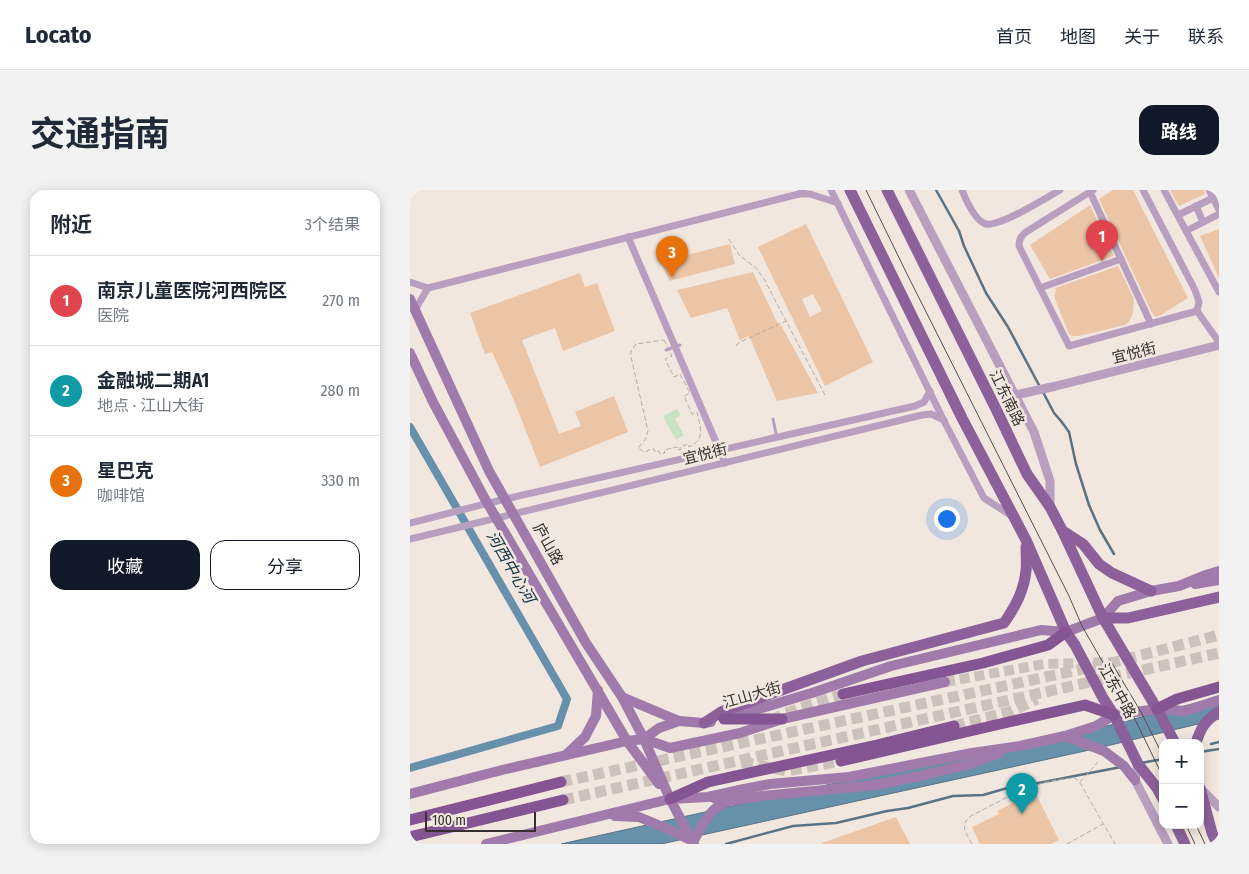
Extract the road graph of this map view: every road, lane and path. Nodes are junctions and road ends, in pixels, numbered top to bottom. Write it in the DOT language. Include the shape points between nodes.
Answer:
graph roads {
  1 [pos="831,190"];
  2 [pos="850,190"];
  3 [pos="887,190"];
  4 [pos="909,190"];
  5 [pos="962,190"];
  6 [pos="1060,190"];
  7 [pos="1143,190"];
  8 [pos="1164,190"];
  9 [pos="1209,190"];
  10 [pos="1091,191"];
  11 [pos="801,192"];
  12 [pos="1213,198"];
  13 [pos="838,203"];
  14 [pos="1196,206"];
  15 [pos="1219,210"];
  16 [pos="1219,214"];
  17 [pos="1178,215"];
  18 [pos="1203,222"];
  19 [pos="1186,231"];
  20 [pos="628,237"];
  21 [pos="729,239"];
  22 [pos="1120,259"];
  23 [pos="410,282"];
  24 [pos="428,288"];
  25 [pos="1040,288"];
  26 [pos="1219,292"];
  27 [pos="410,299"];
  28 [pos="415,310"];
  29 [pos="1197,311"];
  30 [pos="786,321"];
  31 [pos="1151,324"];
  32 [pos="1219,344"];
  33 [pos="736,346"];
  34 [pos="673,348"];
  35 [pos="410,353"];
  36 [pos="930,391"];
  37 [pos="1019,394"];
  38 [pos="826,397"];
  39 [pos="773,419"];
  40 [pos="944,420"];
  41 [pos="777,438"];
  42 [pos="720,450"];
  43 [pos="726,463"];
  44 [pos="505,499"];
  45 [pos="488,504"];
  46 [pos="1050,508"];
  47 [pos="514,514"];
  48 [pos="1013,517"];
  49 [pos="497,518"];
  50 [pos="410,523"];
  51 [pos="1062,530"];
  52 [pos="410,539"];
  53 [pos="1026,540"];
  54 [pos="1219,571"];
  55 [pos="1219,580"];
  56 [pos="1179,586"];
  57 [pos="1151,590"];
  58 [pos="1219,597"];
  59 [pos="1103,618"];
  60 [pos="1066,632"];
  61 [pos="946,682"];
  62 [pos="1219,687"];
  63 [pos="598,690"];
  64 [pos="843,694"];
  65 [pos="622,697"];
  66 [pos="1219,700"];
  67 [pos="1196,708"];
  68 [pos="1157,709"];
  69 [pos="1219,710"];
  70 [pos="1114,715"];
  71 [pos="724,719"];
  72 [pos="782,719"];
  73 [pos="679,721"];
  74 [pos="704,723"];
  75 [pos="954,726"];
  76 [pos="1065,736"];
  77 [pos="644,739"];
  78 [pos="1172,739"];
  79 [pos="1197,739"];
  80 [pos="627,742"];
  81 [pos="1020,746"];
  82 [pos="566,755"];
  83 [pos="841,761"];
  84 [pos="1098,762"];
  85 [pos="1138,764"];
  86 [pos="1135,780"];
  87 [pos="561,782"];
  88 [pos="1080,783"];
  89 [pos="1159,792"];
  90 [pos="1204,792"];
  91 [pos="410,794"];
  92 [pos="708,797"];
  93 [pos="670,799"];
  94 [pos="563,800"];
  95 [pos="728,801"];
  96 [pos="1204,801"];
  97 [pos="1219,807"];
  98 [pos="604,816"];
  99 [pos="410,820"];
  100 [pos="1104,824"];
  101 [pos="1178,829"];
  102 [pos="410,837"];
  103 [pos="694,843"];
  104 [pos="486,844"];
  105 [pos="972,844"];
  106 [pos="1067,844"];
  107 [pos="1115,844"];
  108 [pos="1168,844"];
  109 [pos="1186,844"];
  110 [pos="1218,844"];
  1 -- 13 [label="street"];
  2 -- 48 [label="main road"];
  3 -- 46 [label="main road, 江东南路" via="1027,474"];
  4 -- 37 [label="street"];
  5 -- 6 [label="street" via="977,219 986,224 1016,214"];
  7 -- 29 [label="street" via="1195,290 1199,302"];
  8 -- 17 [label="street"];
  9 -- 12 [label="street"];
  10 -- 22 [label="street"];
  10 -- 25 [label="street" via="1021,236 1019,246"];
  11 -- 13 [label="street"];
  11 -- 20 [label="street"];
  12 -- 14 [label="street"];
  12 -- 15 [label="street"];
  13 -- 36 [label="street"];
  14 -- 17 [label="street"];
  14 -- 18 [label="street"];
  16 -- 18 [label="street"];
  17 -- 19 [label="street"];
  18 -- 19 [label="street"];
  19 -- 26 [label="street"];
  20 -- 24 [label="street"];
  20 -- 34 [label="street"];
  21 -- 30 [label="path" via="739,255 761,275"];
  22 -- 25 [label="street"];
  22 -- 31 [label="street"];
  23 -- 24 [label="street"];
  24 -- 28 [label="street"];
  25 -- 31 [label="street" via="1069,346"];
  27 -- 28 [label="main road, 庐山路"];
  28 -- 44 [label="main road, 庐山路"];
  29 -- 31 [label="street"];
  29 -- 32 [label="street"];
  30 -- 33 [label="path"];
  30 -- 38 [label="path"];
  32 -- 37 [label="street, 宜悦街"];
  34 -- 34 [label="path" via="672,356 665,359 674,377 680,374 690,393 684,396 692,414 697,412 700,435 689,447 688,444 678,450 677,447 664,450 665,454 654,449 644,452 638,448 646,440 648,432 632,351 636,344 664,340"];
  34 -- 42 [label="street"];
  35 -- 45 [label="main road, 庐山路"];
  36 -- 40 [label="street"];
  36 -- 41 [label="street, 宜悦街" via="924,402 915,406"];
  37 -- 46 [label="street" via="1050,481"];
  39 -- 41 [label="lane"];
  40 -- 43 [label="street, 宜悦街" via="931,414 922,415"];
  40 -- 48 [label="street" via="984,498"];
  41 -- 42 [label="street, 宜悦街"];
  42 -- 43 [label="street"];
  42 -- 44 [label="street, 宜悦街"];
  43 -- 47 [label="street, 宜悦街"];
  44 -- 45 [label="street, 宜悦街"];
  44 -- 47 [label="main road, 庐山路"];
  45 -- 49 [label="main road, 庐山路"];
  45 -- 50 [label="street, 宜悦街"];
  46 -- 51 [label="main road, 江东南路"];
  47 -- 49 [label="street, 宜悦街"];
  47 -- 65 [label="main road, 庐山路" via="586,643"];
  48 -- 53 [label="main road"];
  49 -- 52 [label="street, 宜悦街"];
  49 -- 63 [label="main road, 庐山路"];
  51 -- 57 [label="main road" via="1083,544 1099,564 1112,573"];
  51 -- 59 [label="main road, 江东南路"];
  53 -- 60 [label="main road, 江东中路"];
  53 -- 74 [label="main road" via="1022,592 1004,623 862,661 721,712"];
  54 -- 56 [label="main road"];
  55 -- 56 [label="main road"];
  56 -- 57 [label="main road"];
  57 -- 59 [label="main road" via="1118,601"];
  58 -- 59 [label="main road" via="1128,618"];
  59 -- 60 [label="main road, 江山大街"];
  59 -- 68 [label="main road, 江东中路"];
  60 -- 64 [label="highway" via="1048,645"];
  60 -- 70 [label="main road, 江东中路"];
  60 -- 71 [label="main road, 江山大街" via="1040,630 891,666"];
  61 -- 72 [label="main road"];
  62 -- 68 [label="highway" via="1177,698"];
  63 -- 80 [label="main road, 庐山路"];
  63 -- 82 [label="main road" via="596,716 586,737"];
  65 -- 73 [label="main road"];
  65 -- 77 [label="main road, 庐山路"];
  66 -- 67 [label="main road"];
  67 -- 68 [label="main road" via="1185,711"];
  67 -- 69 [label="street"];
  68 -- 70 [label="main road"];
  68 -- 78 [label="main road, 江东中路"];
  69 -- 79 [label="main road" via="1206,720"];
  70 -- 76 [label="main road" via="1096,726"];
  70 -- 83 [label="highway" via="1085,705"];
  70 -- 85 [label="main road, 江东中路"];
  71 -- 72 [label="highway"];
  71 -- 74 [label="main road, 江山大街"];
  72 -- 77 [label="main road" via="740,733 670,748"];
  73 -- 74 [label="main road, 江山大街"];
  73 -- 77 [label="main road, 江山大街" via="659,728"];
  75 -- 93 [label="highway" via="708,782"];
  76 -- 81 [label="main road"];
  76 -- 86 [label="main road" via="1104,750"];
  77 -- 80 [label="main road, 江山大街"];
  77 -- 93 [label="main road, 庐山路"];
  80 -- 82 [label="main road, 江山大街"];
  80 -- 93 [label="main road, 庐山路"];
  81 -- 92 [label="main road" via="849,777 770,784"];
  81 -- 95 [label="main road" via="970,764 876,785"];
  82 -- 91 [label="main road, 江山大街"];
  84 -- 88 [label="path"];
  85 -- 86 [label="street"];
  85 -- 89 [label="main road, 江东中路"];
  86 -- 108 [label="street"];
  87 -- 99 [label="highway"];
  88 -- 100 [label="path"];
  88 -- 105 [label="path" via="1075,778 1068,778 1026,788 971,816 964,825"];
  90 -- 97 [label="street"];
  92 -- 93 [label="main road"];
  92 -- 95 [label="main road"];
  93 -- 98 [label="main road"];
  93 -- 103 [label="main road, 庐山路"];
  94 -- 102 [label="highway"];
  95 -- 103 [label="main road" via="710,813"];
  96 -- 110 [label="main road"];
  98 -- 103 [label="main road" via="639,817"];
  98 -- 104 [label="main road"];
  100 -- 106 [label="path"];
  100 -- 107 [label="path"];
  101 -- 109 [label="main road"];
}
